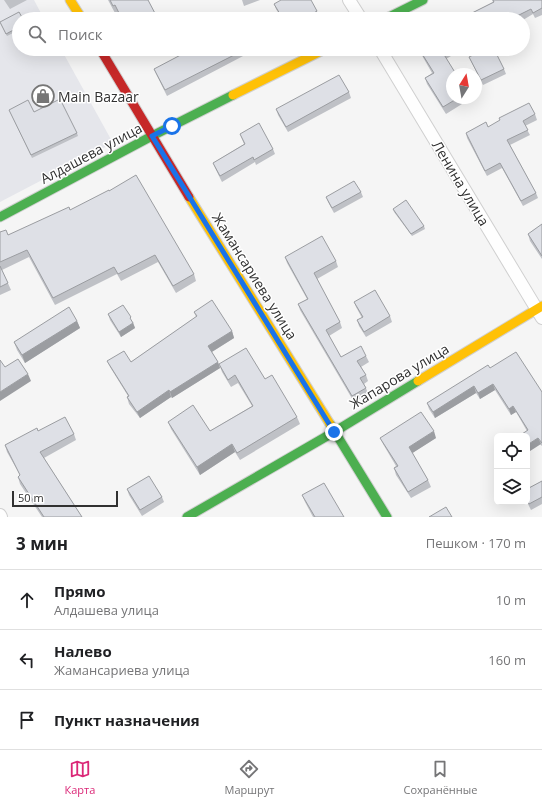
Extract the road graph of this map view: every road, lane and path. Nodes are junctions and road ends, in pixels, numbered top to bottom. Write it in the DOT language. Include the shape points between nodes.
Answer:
graph roads {
  1 [pos="70,0"];
  2 [pos="350,0"];
  3 [pos="423,0"];
  4 [pos="78,12"];
  5 [pos="357,12"];
  6 [pos="399,12"];
  7 [pos="104,56"];
  8 [pos="311,56"];
  9 [pos="384,56"];
  10 [pos="152,136"];
  11 [pos="0,217"];
  12 [pos="540,311"];
  13 [pos="334,432"];
  14 [pos="187,517"];
  15 [pos="387,517"];
  1 -- 4 [label="street"];
  2 -- 5 [label="street"];
  3 -- 6 [label="street"];
  7 -- 10 [label="street, Жамансариева улица"];
  8 -- 10 [label="street, Алдашева улица"];
  9 -- 12 [label="street, Ленина улица"];
  10 -- 11 [label="street, Алдашева улица"];
  10 -- 13 [label="street, Жамансариева улица"];
  12 -- 13 [label="street, Жапарова улица"];
  13 -- 14 [label="street, Жапарова улица"];
  13 -- 15 [label="street, Жамансариева улица"];
}
